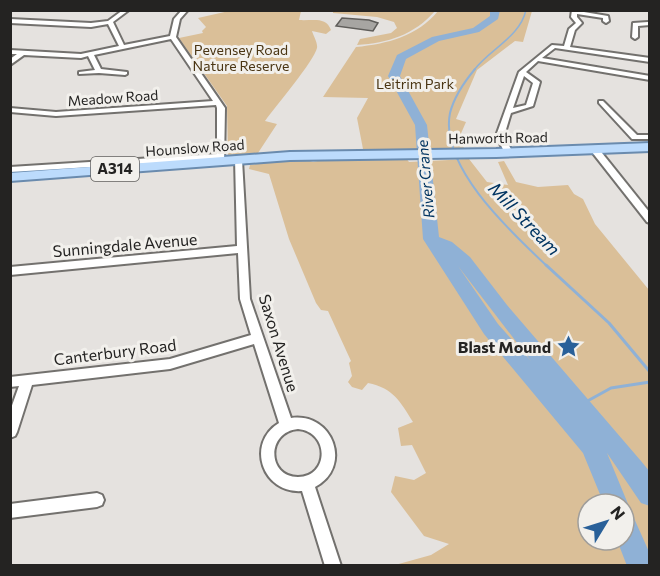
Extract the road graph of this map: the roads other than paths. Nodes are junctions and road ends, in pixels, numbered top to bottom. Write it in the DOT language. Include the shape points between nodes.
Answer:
graph roads {
  1 [pos="127,10"];
  2 [pos="186,10"];
  3 [pos="575,11"];
  4 [pos="606,16"];
  5 [pos="10,21"];
  6 [pos="110,22"];
  7 [pos="648,24"];
  8 [pos="173,37"];
  9 [pos="122,47"];
  10 [pos="567,47"];
  11 [pos="10,52"];
  12 [pos="23,52"];
  13 [pos="90,54"];
  14 [pos="638,58"];
  15 [pos="537,59"];
  16 [pos="650,60"];
  17 [pos="10,63"];
  18 [pos="99,71"];
  19 [pos="522,72"];
  20 [pos="81,73"];
  21 [pos="124,73"];
  22 [pos="650,78"];
  23 [pos="601,102"];
  24 [pos="218,103"];
  25 [pos="10,110"];
  26 [pos="508,112"];
  27 [pos="650,137"];
  28 [pos="650,147"];
  29 [pos="594,150"];
  30 [pos="509,153"];
  31 [pos="347,154"];
  32 [pos="220,159"];
  33 [pos="238,160"];
  34 [pos="10,170"];
  35 [pos="10,177"];
  36 [pos="650,206"];
  37 [pos="639,207"];
  38 [pos="650,220"];
  39 [pos="242,249"];
  40 [pos="10,271"];
  41 [pos="256,338"];
  42 [pos="27,380"];
  43 [pos="10,382"];
  44 [pos="287,426"];
  45 [pos="10,432"];
  46 [pos="307,483"];
  47 [pos="97,500"];
  48 [pos="10,511"];
  49 [pos="333,566"];
  1 -- 6 [label="street"];
  2 -- 8 [label="street" via="177,19"];
  3 -- 4 [label="street"];
  3 -- 10 [label="street" via="579,26 572,29"];
  5 -- 6 [label="street" via="91,25"];
  6 -- 9 [label="street"];
  7 -- 14 [label="street" via="634,22"];
  8 -- 9 [label="street"];
  8 -- 24 [label="street"];
  9 -- 13 [label="street"];
  10 -- 14 [label="street"];
  10 -- 15 [label="street" via="554,46"];
  11 -- 12 [label="street"];
  12 -- 13 [label="street"];
  12 -- 17 [label="street"];
  13 -- 18 [label="street"];
  14 -- 16 [label="street"];
  15 -- 19 [label="street"];
  15 -- 22 [label="street"];
  18 -- 20 [label="street"];
  18 -- 21 [label="street"];
  19 -- 26 [label="street"];
  19 -- 26 [label="street" via="537,82 529,106"];
  23 -- 27 [label="street" via="636,138"];
  24 -- 25 [label="street, Meadow Road" via="56,114"];
  24 -- 32 [label="street"];
  26 -- 30 [label="street" via="500,136"];
  28 -- 29 [label="main road, Hanworth Road / A314"];
  29 -- 30 [label="main road, Hanworth Road / A314"];
  29 -- 37 [label="street"];
  30 -- 31 [label="main road, Hanworth Road / A314"];
  31 -- 33 [label="main road, Hounslow Road / A314"];
  32 -- 33 [label="main road, Hounslow Road / A314"];
  32 -- 34 [label="street"];
  32 -- 35 [label="main road, Hounslow Road / A314"];
  33 -- 39 [label="street, Saxon Avenue"];
  36 -- 37 [label="street"];
  37 -- 38 [label="street"];
  39 -- 40 [label="street, Sunningdale Avenue"];
  39 -- 41 [label="street, Saxon Avenue" via="245,299"];
  41 -- 42 [label="street, Canterbury Road" via="170,364"];
  41 -- 44 [label="street, Saxon Avenue"];
  42 -- 43 [label="street, Canterbury Road"];
  42 -- 45 [label="street"];
  44 -- 46 [label="street" via="271,439 269,468 285,483"];
  44 -- 46 [label="street" via="297,424 315,429 327,443 328,462 324,471"];
  46 -- 49 [label="street"];
  47 -- 48 [label="street"];
}
